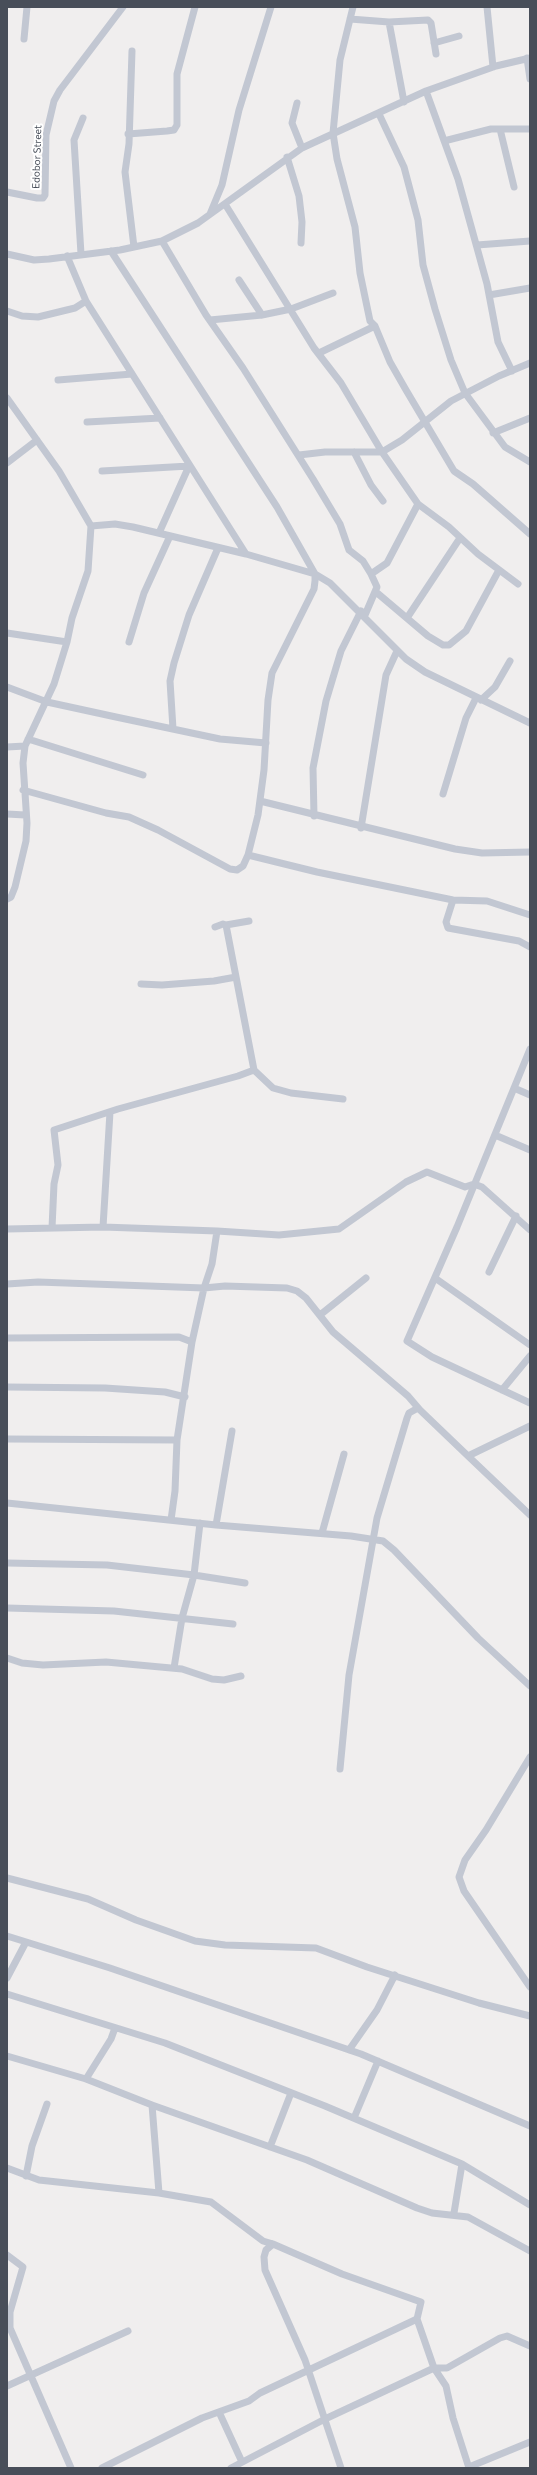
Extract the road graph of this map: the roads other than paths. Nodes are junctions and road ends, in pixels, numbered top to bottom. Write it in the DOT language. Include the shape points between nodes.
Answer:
graph roads {
  1 [pos="27,7"];
  2 [pos="123,7"];
  3 [pos="195,7"];
  4 [pos="271,7"];
  5 [pos="353,7"];
  6 [pos="487,7"];
  7 [pos="350,19"];
  8 [pos="389,22"];
  9 [pos="459,36"];
  10 [pos="24,39"];
  11 [pos="434,43"];
  12 [pos="132,51"];
  13 [pos="436,54"];
  14 [pos="529,58"];
  15 [pos="493,67"];
  16 [pos="530,79"];
  17 [pos="426,91"];
  18 [pos="404,102"];
  19 [pos="296,103"];
  20 [pos="379,114"];
  21 [pos="83,118"];
  22 [pos="500,129"];
  23 [pos="530,130"];
  24 [pos="333,133"];
  25 [pos="128,134"];
  26 [pos="444,141"];
  27 [pos="302,148"];
  28 [pos="287,157"];
  29 [pos="514,187"];
  30 [pos="7,192"];
  31 [pos="225,204"];
  32 [pos="210,214"];
  33 [pos="162,241"];
  34 [pos="530,241"];
  35 [pos="301,243"];
  36 [pos="478,245"];
  37 [pos="134,247"];
  38 [pos="112,251"];
  39 [pos="7,254"];
  40 [pos="81,254"];
  41 [pos="67,256"];
  42 [pos="240,280"];
  43 [pos="530,288"];
  44 [pos="333,293"];
  45 [pos="489,295"];
  46 [pos="86,301"];
  47 [pos="290,309"];
  48 [pos="7,311"];
  49 [pos="262,316"];
  50 [pos="210,320"];
  51 [pos="375,326"];
  52 [pos="319,353"];
  53 [pos="530,364"];
  54 [pos="512,371"];
  55 [pos="132,374"];
  56 [pos="58,380"];
  57 [pos="465,393"];
  58 [pos="7,398"];
  59 [pos="160,418"];
  60 [pos="530,418"];
  61 [pos="87,422"];
  62 [pos="425,422"];
  63 [pos="493,433"];
  64 [pos="37,440"];
  65 [pos="354,452"];
  66 [pos="382,452"];
  67 [pos="299,455"];
  68 [pos="530,462"];
  69 [pos="7,463"];
  70 [pos="189,466"];
  71 [pos="102,471"];
  72 [pos="383,501"];
  73 [pos="418,504"];
  74 [pos="91,526"];
  75 [pos="159,533"];
  76 [pos="530,534"];
  77 [pos="170,536"];
  78 [pos="460,538"];
  79 [pos="218,548"];
  80 [pos="246,554"];
  81 [pos="499,570"];
  82 [pos="315,574"];
  83 [pos="371,574"];
  84 [pos="518,584"];
  85 [pos="376,592"];
  86 [pos="363,613"];
  87 [pos="407,618"];
  88 [pos="7,633"];
  89 [pos="67,642"];
  90 [pos="129,642"];
  91 [pos="397,651"];
  92 [pos="510,661"];
  93 [pos="7,687"];
  94 [pos="479,699"];
  95 [pos="47,702"];
  96 [pos="530,723"];
  97 [pos="173,729"];
  98 [pos="28,739"];
  99 [pos="266,743"];
  100 [pos="25,746"];
  101 [pos="7,747"];
  102 [pos="143,775"];
  103 [pos="23,790"];
  104 [pos="443,794"];
  105 [pos="260,802"];
  106 [pos="7,814"];
  107 [pos="25,815"];
  108 [pos="314,816"];
  109 [pos="361,828"];
  110 [pos="530,852"];
  111 [pos="248,855"];
  112 [pos="7,899"];
  113 [pos="453,900"];
  114 [pos="530,915"];
  115 [pos="249,921"];
  116 [pos="226,925"];
  117 [pos="215,927"];
  118 [pos="530,947"];
  119 [pos="236,977"];
  120 [pos="141,984"];
  121 [pos="530,1050"];
  122 [pos="254,1070"];
  123 [pos="514,1088"];
  124 [pos="530,1095"];
  125 [pos="342,1099"];
  126 [pos="110,1112"];
  127 [pos="495,1135"];
  128 [pos="530,1150"];
  129 [pos="474,1184"];
  130 [pos="516,1216"];
  131 [pos="52,1228"];
  132 [pos="103,1228"];
  133 [pos="7,1229"];
  134 [pos="530,1230"];
  135 [pos="217,1231"];
  136 [pos="489,1272"];
  137 [pos="366,1278"];
  138 [pos="435,1278"];
  139 [pos="7,1284"];
  140 [pos="204,1288"];
  141 [pos="320,1315"];
  142 [pos="7,1338"];
  143 [pos="192,1342"];
  144 [pos="530,1345"];
  145 [pos="530,1356"];
  146 [pos="7,1387"];
  147 [pos="502,1390"];
  148 [pos="184,1397"];
  149 [pos="530,1403"];
  150 [pos="418,1408"];
  151 [pos="530,1426"];
  152 [pos="232,1431"];
  153 [pos="7,1439"];
  154 [pos="177,1440"];
  155 [pos="344,1454"];
  156 [pos="468,1456"];
  157 [pos="7,1503"];
  158 [pos="530,1515"];
  159 [pos="171,1520"];
  160 [pos="200,1523"];
  161 [pos="216,1525"];
  162 [pos="322,1533"];
  163 [pos="373,1539"];
  164 [pos="7,1563"];
  165 [pos="194,1575"];
  166 [pos="245,1583"];
  167 [pos="7,1608"];
  168 [pos="182,1618"];
  169 [pos="233,1624"];
  170 [pos="7,1658"];
  171 [pos="174,1668"];
  172 [pos="241,1676"];
  173 [pos="530,1686"];
  174 [pos="530,1757"];
  175 [pos="340,1769"];
  176 [pos="522,1771"];
  177 [pos="530,1771"];
  178 [pos="7,1878"];
  179 [pos="7,1936"];
  180 [pos="26,1942"];
  181 [pos="395,1975"];
  182 [pos="7,1978"];
  183 [pos="530,1987"];
  184 [pos="7,1994"];
  185 [pos="530,2016"];
  186 [pos="115,2028"];
  187 [pos="349,2050"];
  188 [pos="7,2056"];
  189 [pos="378,2061"];
  190 [pos="86,2079"];
  191 [pos="292,2092"];
  192 [pos="47,2104"];
  193 [pos="152,2105"];
  194 [pos="354,2118"];
  195 [pos="530,2126"];
  196 [pos="270,2147"];
  197 [pos="462,2164"];
  198 [pos="7,2168"];
  199 [pos="26,2176"];
  200 [pos="159,2193"];
  201 [pos="530,2206"];
  202 [pos="454,2214"];
  203 [pos="273,2244"];
  204 [pos="530,2251"];
  205 [pos="7,2255"];
  206 [pos="417,2319"];
  207 [pos="128,2330"];
  208 [pos="530,2346"];
  209 [pos="434,2368"];
  210 [pos="309,2370"];
  211 [pos="30,2376"];
  212 [pos="7,2386"];
  213 [pos="219,2412"];
  214 [pos="325,2419"];
  215 [pos="530,2442"];
  216 [pos="242,2462"];
  217 [pos="71,2468"];
  218 [pos="102,2468"];
  219 [pos="231,2468"];
  220 [pos="341,2468"];
  221 [pos="469,2468"];
  1 -- 10 [label="street"];
  2 -- 30 [label="street, Edobor Street" via="54,101 46,135 45,195 38,198"];
  3 -- 25 [label="street" via="177,74 177,126 174,130 168,131"];
  4 -- 32 [label="street" via="239,110 223,180"];
  5 -- 7 [label="street"];
  6 -- 15 [label="street"];
  7 -- 8 [label="street"];
  7 -- 24 [label="street" via="340,60"];
  8 -- 11 [label="street" via="428,20 431,23"];
  8 -- 18 [label="street"];
  9 -- 11 [label="street"];
  11 -- 13 [label="street"];
  12 -- 25 [label="street"];
  14 -- 15 [label="street"];
  14 -- 16 [label="street"];
  15 -- 17 [label="street"];
  17 -- 18 [label="street"];
  17 -- 26 [label="street"];
  18 -- 20 [label="street"];
  19 -- 27 [label="street" via="292,123"];
  20 -- 24 [label="street"];
  20 -- 57 [label="street" via="404,167 418,220 424,265 435,309 451,360"];
  21 -- 40 [label="street" via="74,140"];
  22 -- 23 [label="street"];
  22 -- 26 [label="street" via="472,132"];
  22 -- 29 [label="street"];
  24 -- 27 [label="street"];
  24 -- 51 [label="street" via="337,159 355,227 360,273 370,322"];
  25 -- 37 [label="street" via="125,172"];
  26 -- 36 [label="street"];
  27 -- 28 [label="street"];
  28 -- 31 [label="street"];
  28 -- 35 [label="street" via="299,196"];
  31 -- 32 [label="street"];
  31 -- 47 [label="street"];
  32 -- 33 [label="street"];
  33 -- 37 [label="street"];
  33 -- 50 [label="street"];
  34 -- 36 [label="street"];
  36 -- 45 [label="street"];
  37 -- 38 [label="street"];
  38 -- 40 [label="street"];
  38 -- 82 [label="street" via="251,465"];
  39 -- 41 [label="street" via="34,260"];
  40 -- 41 [label="street"];
  41 -- 46 [label="street"];
  42 -- 49 [label="street"];
  43 -- 45 [label="street"];
  44 -- 47 [label="street"];
  45 -- 54 [label="street" via="498,342"];
  46 -- 48 [label="street" via="75,308 38,317 22,316"];
  46 -- 55 [label="street"];
  47 -- 49 [label="street"];
  47 -- 52 [label="street"];
  49 -- 50 [label="street"];
  50 -- 67 [label="street"];
  51 -- 52 [label="street"];
  51 -- 62 [label="street" via="390,362"];
  52 -- 66 [label="street" via="355,405"];
  53 -- 54 [label="street"];
  54 -- 57 [label="street"];
  55 -- 56 [label="street"];
  55 -- 59 [label="street"];
  57 -- 62 [label="street"];
  57 -- 63 [label="street"];
  58 -- 64 [label="street"];
  59 -- 61 [label="street"];
  59 -- 70 [label="street"];
  60 -- 63 [label="street"];
  62 -- 66 [label="street"];
  62 -- 76 [label="street" via="454,471 473,484"];
  63 -- 68 [label="street" via="505,447"];
  64 -- 69 [label="street"];
  64 -- 74 [label="street" via="59,471"];
  65 -- 66 [label="street"];
  65 -- 67 [label="street"];
  65 -- 72 [label="street" via="370,485"];
  66 -- 73 [label="street"];
  67 -- 83 [label="street" via="340,524 349,550 366,565"];
  70 -- 71 [label="street"];
  70 -- 75 [label="street"];
  70 -- 80 [label="street"];
  73 -- 78 [label="street"];
  73 -- 83 [label="street" via="387,563"];
  74 -- 75 [label="street" via="115,524"];
  74 -- 89 [label="street" via="88,570"];
  75 -- 77 [label="street"];
  77 -- 79 [label="street"];
  77 -- 90 [label="street" via="146,587"];
  78 -- 81 [label="street"];
  78 -- 87 [label="street"];
  79 -- 80 [label="street"];
  79 -- 97 [label="street" via="190,615 174,663 170,681"];
  80 -- 82 [label="street"];
  81 -- 84 [label="street"];
  81 -- 87 [label="street" via="466,631 449,645 428,636"];
  82 -- 86 [label="street" via="330,583"];
  82 -- 99 [label="street" via="314,589 272,673"];
  83 -- 85 [label="street" via="377,587"];
  85 -- 86 [label="street"];
  85 -- 87 [label="street"];
  86 -- 91 [label="street"];
  86 -- 108 [label="street" via="340,651 326,701 313,768"];
  88 -- 89 [label="street"];
  89 -- 95 [label="street"];
  91 -- 94 [label="street" via="425,672"];
  91 -- 109 [label="street" via="386,675"];
  92 -- 94 [label="street" via="495,687"];
  93 -- 95 [label="street"];
  94 -- 96 [label="street"];
  94 -- 104 [label="street" via="466,718"];
  95 -- 97 [label="street"];
  95 -- 98 [label="street"];
  97 -- 99 [label="street" via="220,739"];
  98 -- 100 [label="street"];
  98 -- 102 [label="street"];
  99 -- 105 [label="street"];
  100 -- 101 [label="street"];
  100 -- 103 [label="street"];
  103 -- 107 [label="street"];
  103 -- 111 [label="street" via="129,817 230,869 237,870 243,866"];
  105 -- 108 [label="street"];
  105 -- 111 [label="street"];
  106 -- 107 [label="street"];
  107 -- 112 [label="street" via="26,841 15,887 11,897"];
  108 -- 109 [label="street"];
  109 -- 110 [label="street" via="482,853"];
  111 -- 113 [label="street"];
  113 -- 114 [label="street" via="487,901"];
  113 -- 118 [label="street" via="446,922 448,928 519,941"];
  115 -- 116 [label="street"];
  116 -- 117 [label="street"];
  116 -- 119 [label="street"];
  119 -- 120 [label="street" via="176,984"];
  119 -- 122 [label="street"];
  121 -- 123 [label="street"];
  122 -- 125 [label="street" via="273,1088 290,1093"];
  122 -- 126 [label="street"];
  123 -- 124 [label="street"];
  123 -- 127 [label="street"];
  126 -- 131 [label="street" via="54,1130 58,1165 54,1184"];
  126 -- 132 [label="street"];
  127 -- 128 [label="street"];
  127 -- 129 [label="street"];
  129 -- 130 [label="street" via="482,1187"];
  129 -- 135 [label="street" via="466,1187 427,1172 406,1182 338,1229 279,1235"];
  129 -- 138 [label="street"];
  130 -- 134 [label="street"];
  130 -- 136 [label="street"];
  131 -- 132 [label="street"];
  131 -- 133 [label="street"];
  132 -- 135 [label="street"];
  135 -- 140 [label="street" via="212,1264"];
  137 -- 141 [label="street"];
  138 -- 144 [label="street"];
  138 -- 147 [label="street" via="407,1338 408,1344"];
  139 -- 140 [label="street" via="61,1283"];
  140 -- 141 [label="street" via="225,1286 297,1290"];
  140 -- 143 [label="street"];
  141 -- 150 [label="street" via="333,1332 408,1396"];
  142 -- 143 [label="street" via="179,1338"];
  143 -- 148 [label="street"];
  145 -- 147 [label="street"];
  146 -- 148 [label="street" via="105,1388 166,1392"];
  147 -- 149 [label="street"];
  148 -- 154 [label="street"];
  150 -- 156 [label="street"];
  150 -- 163 [label="street" via="409,1413 402,1430"];
  151 -- 156 [label="street"];
  152 -- 161 [label="street"];
  153 -- 154 [label="street"];
  154 -- 159 [label="street"];
  155 -- 162 [label="street"];
  156 -- 158 [label="street"];
  157 -- 159 [label="street"];
  159 -- 160 [label="street"];
  160 -- 161 [label="street"];
  160 -- 165 [label="street"];
  161 -- 162 [label="street"];
  162 -- 163 [label="street"];
  163 -- 173 [label="street" via="383,1541 394,1550 478,1638"];
  163 -- 175 [label="street" via="349,1675"];
  164 -- 165 [label="street" via="107,1565"];
  165 -- 166 [label="street"];
  165 -- 168 [label="street"];
  167 -- 168 [label="street" via="114,1611"];
  168 -- 169 [label="street"];
  168 -- 171 [label="street"];
  170 -- 171 [label="street" via="22,1663 43,1665 106,1662"];
  171 -- 172 [label="street" via="212,1679 224,1680"];
  174 -- 176 [label="street"];
  176 -- 177 [label="street"];
  176 -- 183 [label="street" via="465,1860 458,1878 464,1891"];
  178 -- 181 [label="street" via="88,1899 136,1920 195,1941 226,1945 316,1948"];
  179 -- 180 [label="street"];
  180 -- 182 [label="street"];
  180 -- 187 [label="street"];
  181 -- 185 [label="street" via="479,2003"];
  181 -- 187 [label="street" via="377,2010"];
  184 -- 186 [label="street"];
  186 -- 190 [label="street"];
  186 -- 191 [label="street" via="188,2051"];
  187 -- 189 [label="street"];
  188 -- 190 [label="street"];
  189 -- 194 [label="street"];
  189 -- 195 [label="street"];
  190 -- 193 [label="street"];
  191 -- 194 [label="street"];
  191 -- 196 [label="street"];
  192 -- 199 [label="street" via="32,2146"];
  193 -- 196 [label="street"];
  193 -- 200 [label="street"];
  194 -- 197 [label="street"];
  196 -- 202 [label="street" via="307,2160 417,2208 432,2213"];
  197 -- 201 [label="street"];
  197 -- 202 [label="street"];
  198 -- 199 [label="street"];
  199 -- 200 [label="street" via="69,2184"];
  200 -- 203 [label="street" via="212,2203 263,2241"];
  202 -- 204 [label="street" via="482,2223"];
  203 -- 206 [label="street" via="342,2274 421,2302 422,2308"];
  203 -- 210 [label="street" via="266,2250 265,2270"];
  205 -- 211 [label="street" via="23,2267 8,2320"];
  206 -- 209 [label="street"];
  206 -- 210 [label="street"];
  207 -- 211 [label="street"];
  208 -- 209 [label="street" via="507,2336 448,2368"];
  209 -- 214 [label="street"];
  209 -- 221 [label="street" via="446,2386"];
  210 -- 213 [label="street" via="260,2393 249,2401"];
  210 -- 214 [label="street"];
  211 -- 212 [label="street"];
  211 -- 217 [label="street"];
  213 -- 216 [label="street"];
  213 -- 218 [label="street"];
  214 -- 216 [label="street"];
  214 -- 220 [label="street"];
  215 -- 221 [label="street"];
  216 -- 219 [label="street"];
}
